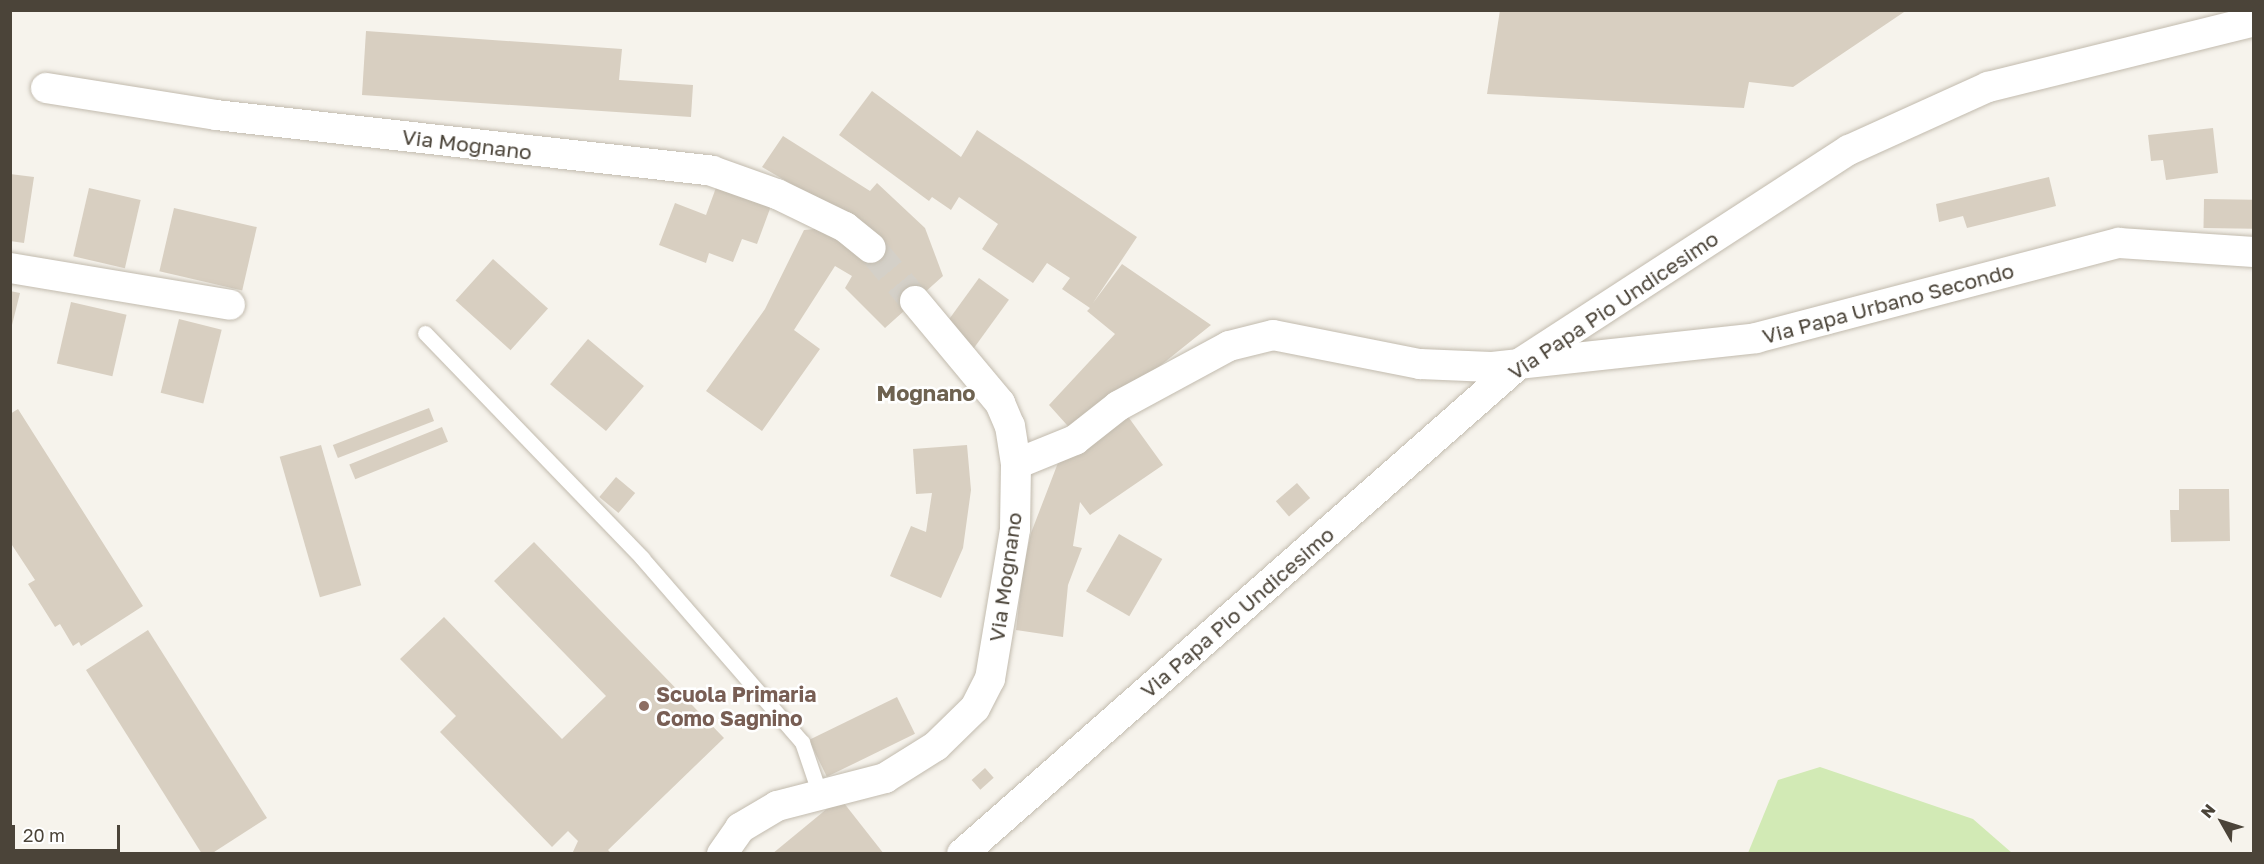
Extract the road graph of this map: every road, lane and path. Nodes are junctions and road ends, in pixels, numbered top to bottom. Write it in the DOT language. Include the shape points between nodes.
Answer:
graph roads {
  1 [pos="2253,21"];
  2 [pos="46,88"];
  3 [pos="871,248"];
  4 [pos="2253,252"];
  5 [pos="10,268"];
  6 [pos="915,301"];
  7 [pos="230,305"];
  8 [pos="425,333"];
  9 [pos="1519,364"];
  10 [pos="1016,464"];
  11 [pos="819,792"];
  12 [pos="722,854"];
  13 [pos="962,854"];
  1 -- 9 [label="street, Via Papa Pio Undicesimo" via="1988,87 1849,150"];
  2 -- 3 [label="street, Via Mognano" via="216,115 712,171 777,194 845,226"];
  4 -- 9 [label="street, Via Papa Urbano Secondo" via="2119,243 1756,338"];
  5 -- 7 [label="street"];
  6 -- 10 [label="street, Via Mognano" via="1000,403 1010,426"];
  8 -- 11 [label="lane" via="642,558 802,742"];
  9 -- 10 [label="street" via="1420,364 1273,335 1228,346 1118,406 1075,440"];
  9 -- 13 [label="street, Via Papa Pio Undicesimo"];
  10 -- 11 [label="street, Via Mognano" via="1015,529 990,679 975,708 936,746 885,778"];
  11 -- 12 [label="street, Via Mognano" via="777,806 740,828"];
}
